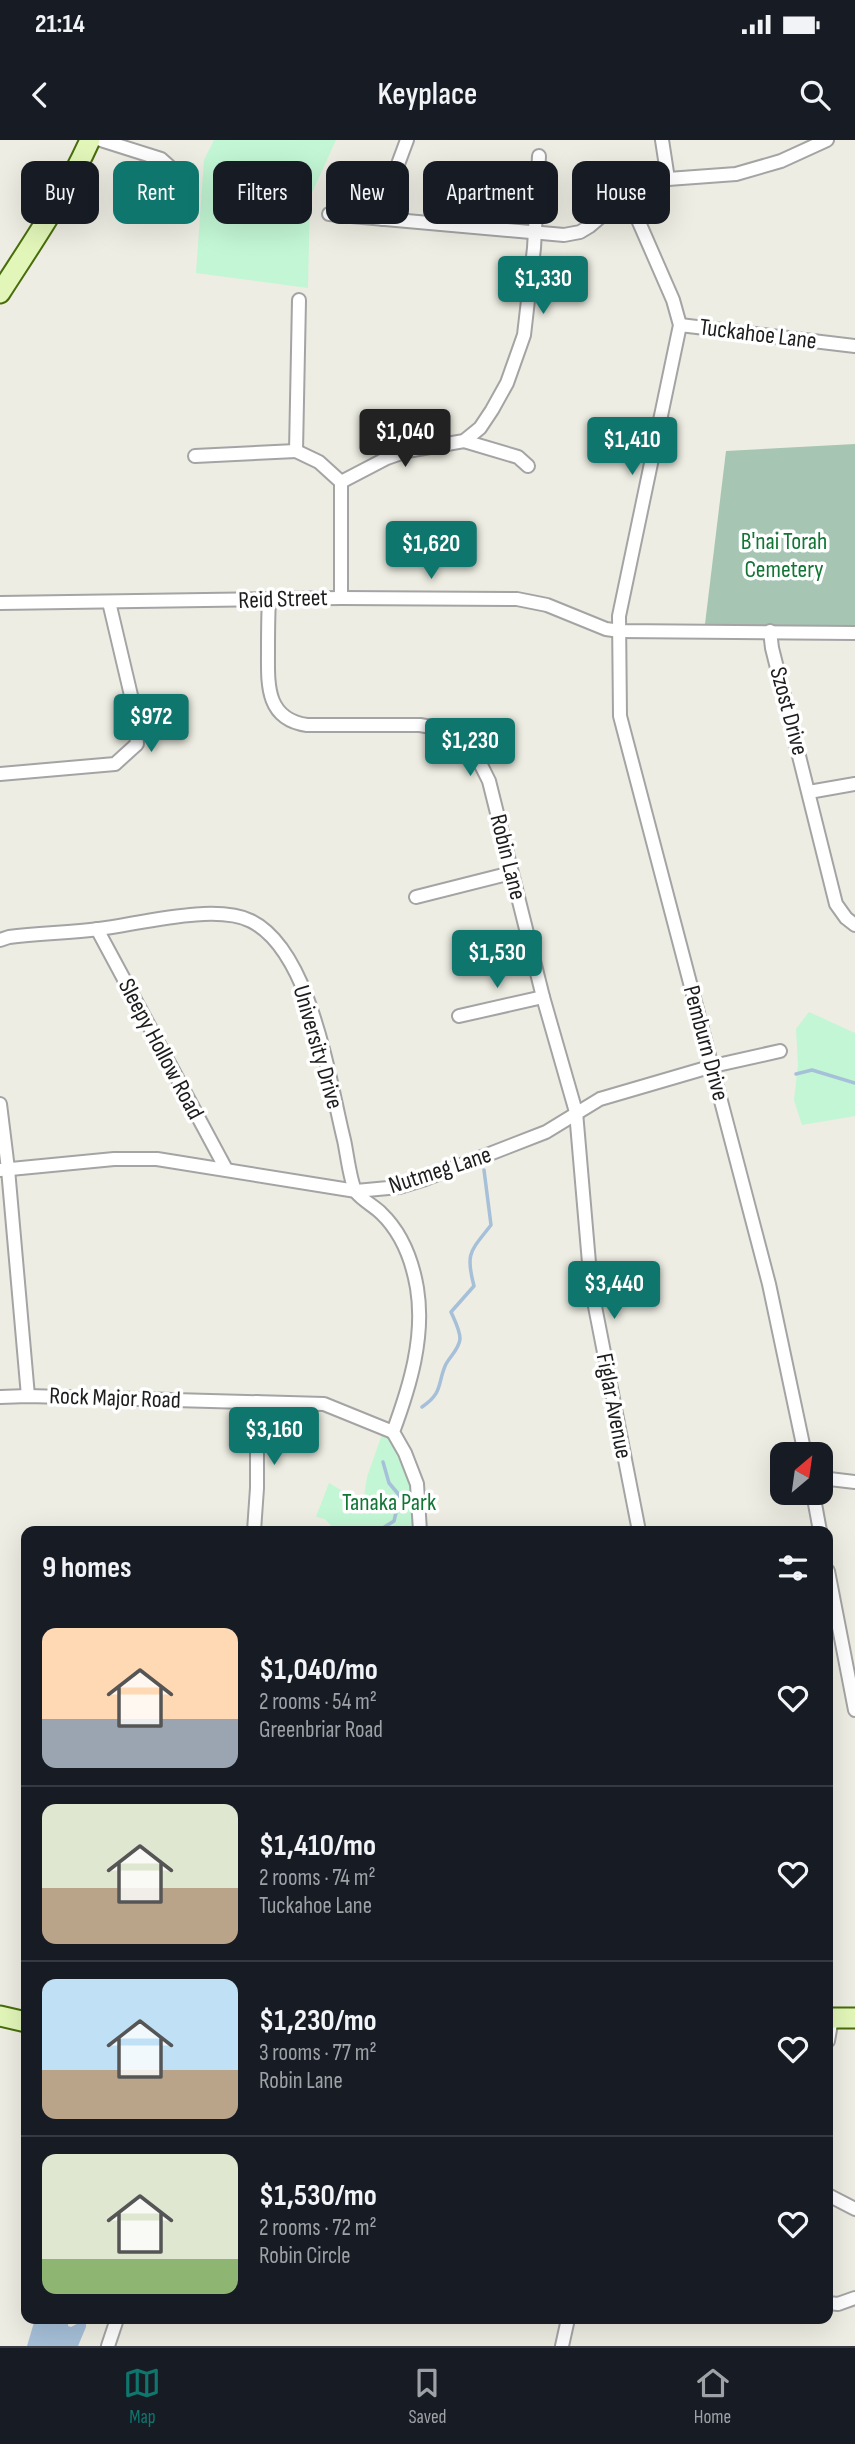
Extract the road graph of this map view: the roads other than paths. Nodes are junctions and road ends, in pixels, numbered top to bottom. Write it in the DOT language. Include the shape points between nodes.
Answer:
graph roads {
  1 [pos="90,140"];
  2 [pos="101,140"];
  3 [pos="407,140"];
  4 [pos="662,140"];
  5 [pos="827,140"];
  6 [pos="539,156"];
  7 [pos="163,161"];
  8 [pos="399,161"];
  9 [pos="665,161"];
  10 [pos="670,179"];
  11 [pos="409,222"];
  12 [pos="591,224"];
  13 [pos="640,224"];
  14 [pos="534,234"];
  15 [pos="0,293"];
  16 [pos="299,300"];
  17 [pos="680,325"];
  18 [pos="855,346"];
  19 [pos="464,441"];
  20 [pos="296,451"];
  21 [pos="195,456"];
  22 [pos="528,466"];
  23 [pos="341,482"];
  24 [pos="341,597"];
  25 [pos="268,600"];
  26 [pos="109,602"];
  27 [pos="0,603"];
  28 [pos="620,631"];
  29 [pos="770,631"];
  30 [pos="855,633"];
  31 [pos="0,774"];
  32 [pos="855,785"];
  33 [pos="809,792"];
  34 [pos="511,873"];
  35 [pos="416,897"];
  36 [pos="855,925"];
  37 [pos="97,929"];
  38 [pos="0,940"];
  39 [pos="543,997"];
  40 [pos="459,1016"];
  41 [pos="780,1051"];
  42 [pos="713,1066"];
  43 [pos="0,1104"];
  44 [pos="576,1112"];
  45 [pos="226,1169"];
  46 [pos="4,1170"];
  47 [pos="356,1191"];
  48 [pos="28,1396"];
  49 [pos="0,1398"];
  50 [pos="257,1402"];
  51 [pos="393,1433"];
  52 [pos="802,1442"];
  53 [pos="833,1479"];
  54 [pos="855,1482"];
  55 [pos="815,1505"];
  56 [pos="254,1526"];
  57 [pos="420,1526"];
  58 [pos="638,1526"];
  59 [pos="819,1526"];
  60 [pos="833,1597"];
  61 [pos="855,1710"];
  62 [pos="0,2016"];
  63 [pos="833,2018"];
  64 [pos="855,2018"];
  65 [pos="21,2021"];
  66 [pos="833,2198"];
  67 [pos="855,2209"];
  68 [pos="855,2298"];
  69 [pos="833,2304"];
  70 [pos="115,2324"];
  71 [pos="567,2324"];
  72 [pos="108,2346"];
  73 [pos="562,2346"];
  1 -- 15 [label="main road" via="60,200"];
  2 -- 7 [label="street"];
  3 -- 8 [label="street"];
  4 -- 9 [label="street"];
  5 -- 10 [label="street" via="781,161 736,174"];
  6 -- 14 [label="street"];
  11 -- 14 [label="street"];
  12 -- 14 [label="street" via="564,235"];
  13 -- 17 [label="street"];
  14 -- 19 [label="street" via="524,335 492,410"];
  16 -- 20 [label="street"];
  17 -- 18 [label="street, Tuckahoe Lane"];
  17 -- 28 [label="street, Tuckahoe Lane" via="619,616"];
  19 -- 22 [label="street" via="518,457"];
  19 -- 23 [label="street" via="407,451"];
  20 -- 21 [label="street"];
  20 -- 23 [label="street" via="319,462"];
  23 -- 24 [label="street"];
  24 -- 25 [label="street, Reid Street"];
  24 -- 28 [label="street, Reid Street" via="528,600"];
  25 -- 26 [label="street, Reid Street"];
  25 -- 34 [label="street, Robin Lane" via="268,690 276,708 300,724 430,726 466,741 489,780"];
  26 -- 27 [label="street, Reid Street"];
  26 -- 31 [label="street" via="134,708 137,744 114,764"];
  28 -- 29 [label="street, Reid Street"];
  28 -- 42 [label="street, Pemburn Drive" via="624,735"];
  29 -- 30 [label="street, Reid Street"];
  29 -- 33 [label="street, Szost Drive"];
  32 -- 33 [label="street"];
  33 -- 36 [label="street, Szost Drive" via="836,904"];
  34 -- 35 [label="street"];
  34 -- 39 [label="street, Robin Lane"];
  37 -- 38 [label="street, University Drive"];
  37 -- 45 [label="street, Sleepy Hollow Road"];
  37 -- 47 [label="street, University Drive" via="220,914 251,921 269,935 298,976 316,1023"];
  39 -- 40 [label="street"];
  39 -- 44 [label="street, Robin Lane"];
  41 -- 42 [label="street, Nutmeg Lane"];
  42 -- 44 [label="street, Nutmeg Lane" via="600,1099"];
  42 -- 52 [label="street, Pemburn Drive" via="769,1284"];
  43 -- 46 [label="street"];
  44 -- 47 [label="street, Nutmeg Lane" via="546,1132 425,1179 388,1189"];
  44 -- 58 [label="street, Figlar Avenue" via="591,1286"];
  45 -- 46 [label="street, Nutmeg Lane" via="157,1159 114,1159"];
  45 -- 47 [label="street, Nutmeg Lane"];
  46 -- 48 [label="street"];
  47 -- 51 [label="street" via="398,1233 417,1288 420,1321 410,1387"];
  48 -- 49 [label="street, Rock Major Road"];
  48 -- 50 [label="street, Rock Major Road"];
  50 -- 51 [label="street, Rock Major Road" via="324,1404"];
  50 -- 56 [label="street"];
  51 -- 57 [label="street" via="417,1484"];
  53 -- 54 [label="street"];
  55 -- 59 [label="street"];
  60 -- 61 [label="street"];
  62 -- 65 [label="main road"];
  63 -- 64 [label="main road"];
  66 -- 67 [label="street"];
  68 -- 69 [label="street"];
  70 -- 72 [label="street"];
  71 -- 73 [label="street"];
}
